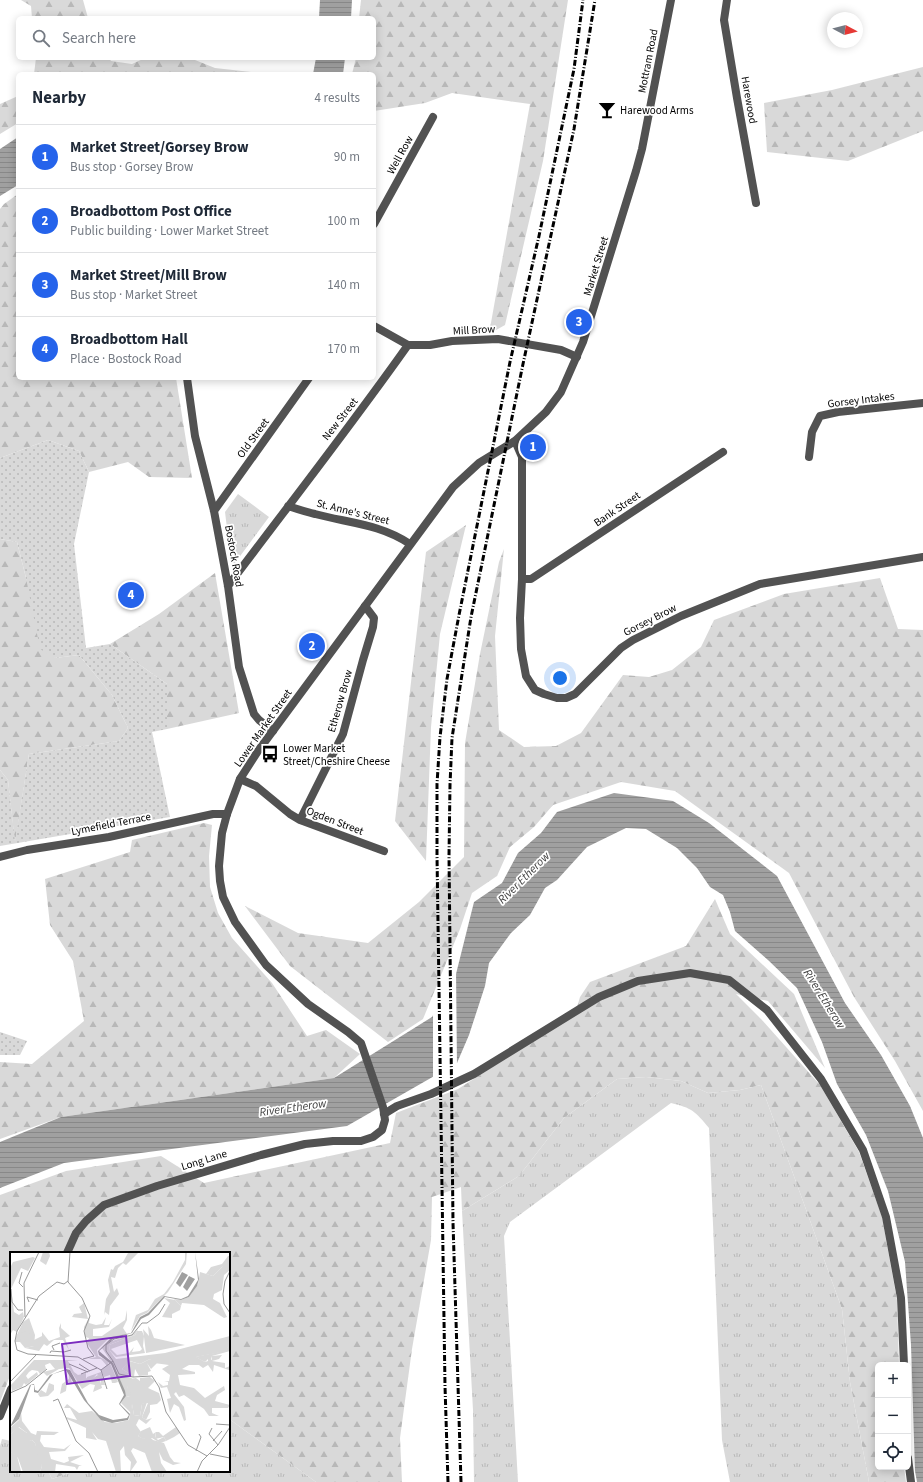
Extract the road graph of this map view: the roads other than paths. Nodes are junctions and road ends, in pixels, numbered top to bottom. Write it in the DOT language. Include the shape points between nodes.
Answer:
graph roads {
  1 [pos="671,0"];
  2 [pos="727,0"];
  3 [pos="434,117"];
  4 [pos="642,149"];
  5 [pos="756,203"];
  6 [pos="376,220"];
  7 [pos="376,327"];
  8 [pos="408,345"];
  9 [pos="577,357"];
  10 [pos="187,380"];
  11 [pos="308,380"];
  12 [pos="923,403"];
  13 [pos="515,441"];
  14 [pos="723,452"];
  15 [pos="809,457"];
  16 [pos="288,506"];
  17 [pos="214,511"];
  18 [pos="410,544"];
  19 [pos="923,558"];
  20 [pos="522,579"];
  21 [pos="228,586"];
  22 [pos="365,606"];
  23 [pos="272,731"];
  24 [pos="240,779"];
  25 [pos="226,814"];
  26 [pos="300,820"];
  27 [pos="384,851"];
  28 [pos="0,857"];
  29 [pos="384,1110"];
  30 [pos="67,1252"];
  31 [pos="904,1362"];
  32 [pos="10,1391"];
  33 [pos="0,1416"];
  34 [pos="909,1470"];
  35 [pos="910,1482"];
  1 -- 4 [label="street, Mottram Road"];
  2 -- 5 [label="street, Harewood" via="724,20"];
  3 -- 6 [label="street, Well Row"];
  4 -- 9 [label="street, Market Street"];
  7 -- 8 [label="street, Mill Brow"];
  8 -- 9 [label="street, Mill Brow" via="498,339 561,350"];
  8 -- 16 [label="street, New Street"];
  9 -- 13 [label="street, Market Street" via="561,392 546,412"];
  10 -- 17 [label="street, Bostock Road" via="195,436"];
  11 -- 17 [label="street, Old Street"];
  12 -- 15 [label="street, Gorsey Intakes" via="820,416 812,432"];
  13 -- 18 [label="street, Lower Market Street" via="479,463 465,475"];
  13 -- 20 [label="street, Gorsey Brow" via="522,457"];
  14 -- 20 [label="street, Bank Street" via="530,579"];
  16 -- 18 [label="street, St. Anne's Street" via="379,528"];
  16 -- 21 [label="street, New Street"];
  17 -- 21 [label="street, Bostock Road"];
  18 -- 22 [label="street, Lower Market Street"];
  19 -- 20 [label="street, Gorsey Brow" via="760,584 682,616 633,640 621,648 575,694 566,698 557,698 535,690 526,676 521,649"];
  21 -- 23 [label="street, Bostock Road" via="241,674 254,714"];
  22 -- 23 [label="street, Lower Market Street"];
  22 -- 26 [label="street, Etherow Brow" via="374,618 374,627 343,734"];
  23 -- 24 [label="street, Lower Market Street"];
  24 -- 25 [label="street, Lower Market Street"];
  24 -- 26 [label="street, Ogden Street" via="256,786"];
  25 -- 28 [label="street, Lymefield Terrace" via="212,814 109,837 27,850"];
  25 -- 29 [label="street, Lower Market Street" via="220,849 220,881 234,922 262,960 281,980 308,1004 357,1039"];
  26 -- 27 [label="street, Ogden Street"];
  29 -- 30 [label="street, Long Lane" via="382,1130 373,1137 361,1141 305,1144 261,1155 104,1204 76,1233"];
  29 -- 31 [label="street" via="431,1094 474,1074 599,997 638,982 690,973 728,980 767,1010 821,1079 863,1150 887,1224 901,1298"];
  32 -- 33 [label="street"];
  34 -- 35 [label="street"];
}
